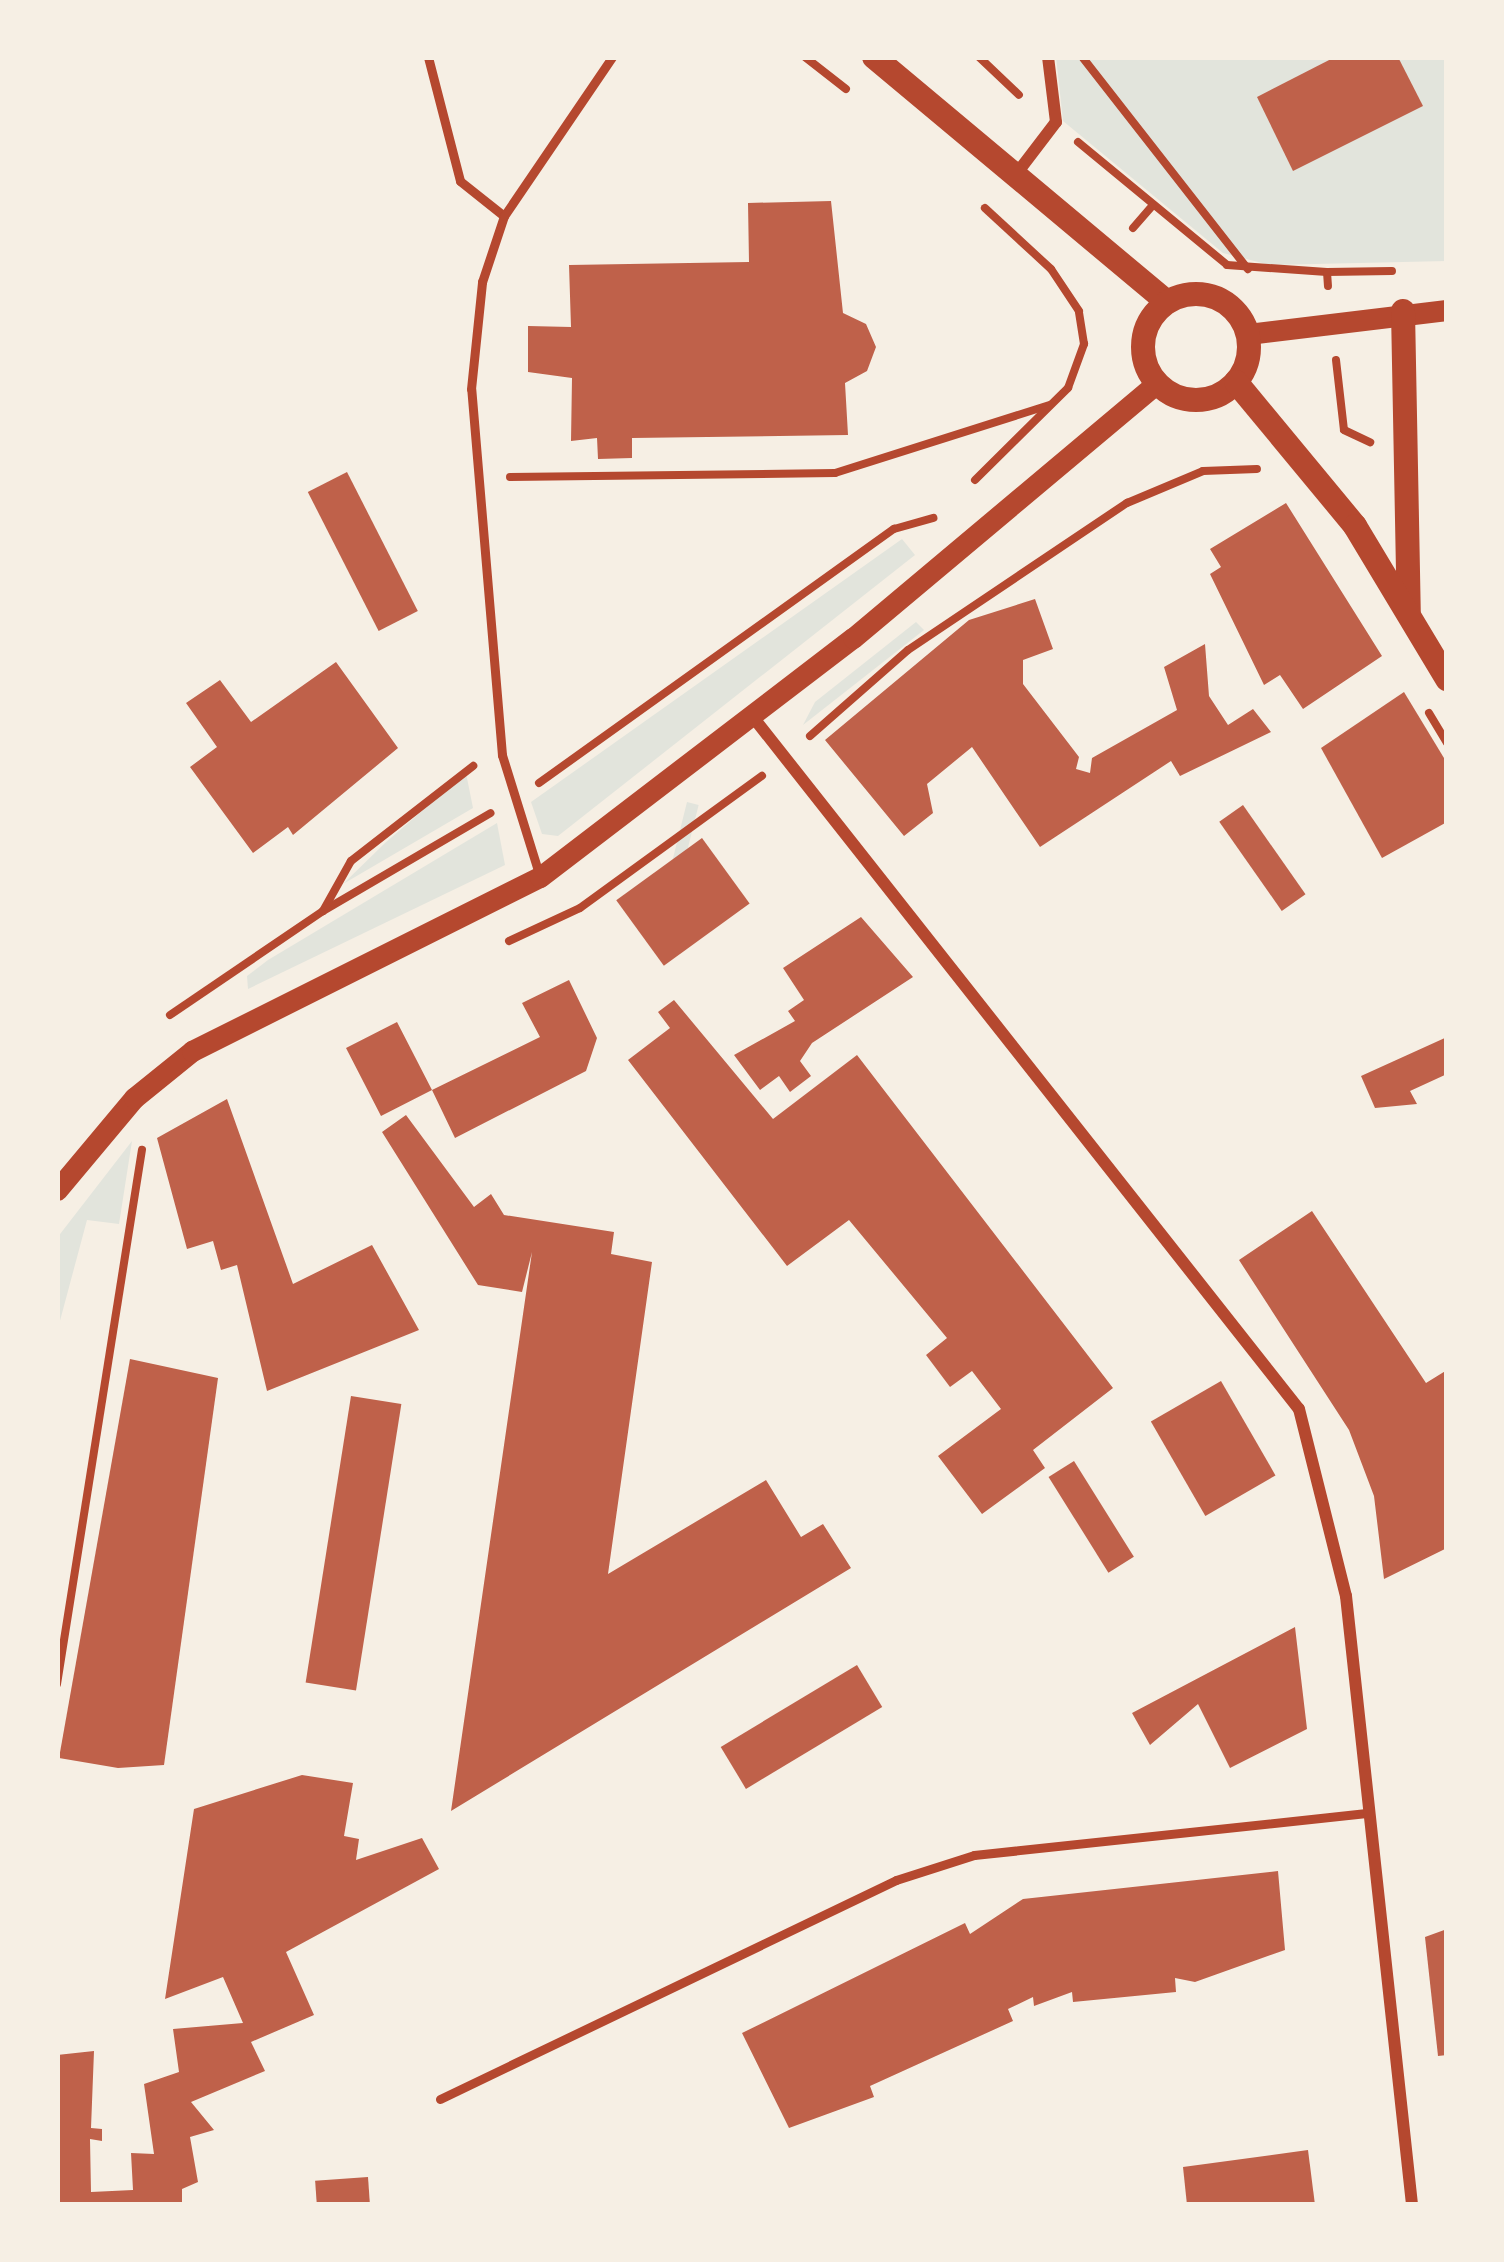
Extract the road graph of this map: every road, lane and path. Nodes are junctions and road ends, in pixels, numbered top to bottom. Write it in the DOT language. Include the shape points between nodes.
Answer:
graph roads {
  1 [pos="428,57"];
  2 [pos="612,57"];
  3 [pos="805,57"];
  4 [pos="874,57"];
  5 [pos="979,57"];
  6 [pos="1048,57"];
  7 [pos="1082,57"];
  8 [pos="854,96"];
  9 [pos="1055,122"];
  10 [pos="1017,173"];
  11 [pos="969,193"];
  12 [pos="504,216"];
  13 [pos="1250,272"];
  14 [pos="1167,302"];
  15 [pos="1447,310"];
  16 [pos="1403,311"];
  17 [pos="1332,319"];
  18 [pos="1248,334"];
  19 [pos="1236,382"];
  20 [pos="1156,384"];
  21 [pos="1050,405"];
  22 [pos="1344,430"];
  23 [pos="477,477"];
  24 [pos="962,492"];
  25 [pos="947,506"];
  26 [pos="1409,613"];
  27 [pos="1447,679"];
  28 [pos="753,717"];
  29 [pos="502,755"];
  30 [pos="512,800"];
  31 [pos="540,877"];
  32 [pos="323,911"];
  33 [pos="160,1076"];
  34 [pos="157,1129"];
  35 [pos="57,1190"];
  36 [pos="57,1684"];
  37 [pos="1369,1813"];
  38 [pos="440,2099"];
  39 [pos="1412,2205"];
  1 -- 12 [label="lane" via="460,182"];
  2 -- 12 [label="lane"];
  3 -- 8 [label="path"];
  4 -- 10 [label="main road"];
  5 -- 9 [label="path"];
  6 -- 9 [label="street"];
  7 -- 13 [label="path"];
  9 -- 10 [label="street"];
  9 -- 13 [label="path" via="1192,242"];
  10 -- 14 [label="main road"];
  11 -- 21 [label="path" via="1079,311 1084,344"];
  12 -- 23 [label="lane" via="482,282"];
  13 -- 17 [label="path" via="1327,272"];
  14 -- 18 [label="main road" via="1209,295"];
  14 -- 20 [label="main road" via="1144,331"];
  15 -- 16 [label="street"];
  16 -- 17 [label="street"];
  16 -- 26 [label="main road"];
  17 -- 18 [label="street"];
  17 -- 22 [label="path"];
  18 -- 19 [label="main road"];
  19 -- 20 [label="main road" via="1188,400"];
  19 -- 26 [label="main road" via="1355,526"];
  20 -- 28 [label="street"];
  21 -- 23 [label="path" via="835,473"];
  21 -- 24 [label="path"];
  23 -- 29 [label="lane"];
  25 -- 30 [label="path" via="895,529"];
  26 -- 27 [label="main road"];
  28 -- 31 [label="street"];
  28 -- 37 [label="street" via="1299,1409 1346,1597"];
  29 -- 30 [label="lane"];
  29 -- 32 [label="path" via="454,772 351,861"];
  30 -- 31 [label="lane"];
  30 -- 32 [label="path"];
  31 -- 33 [label="street" via="248,1019"];
  32 -- 33 [label="path" via="134,1045"];
  33 -- 35 [label="street"];
  34 -- 36 [label="path" via="144,1141"];
  37 -- 38 [label="lane" via="974,1855 896,1880"];
  37 -- 39 [label="street"];
}
